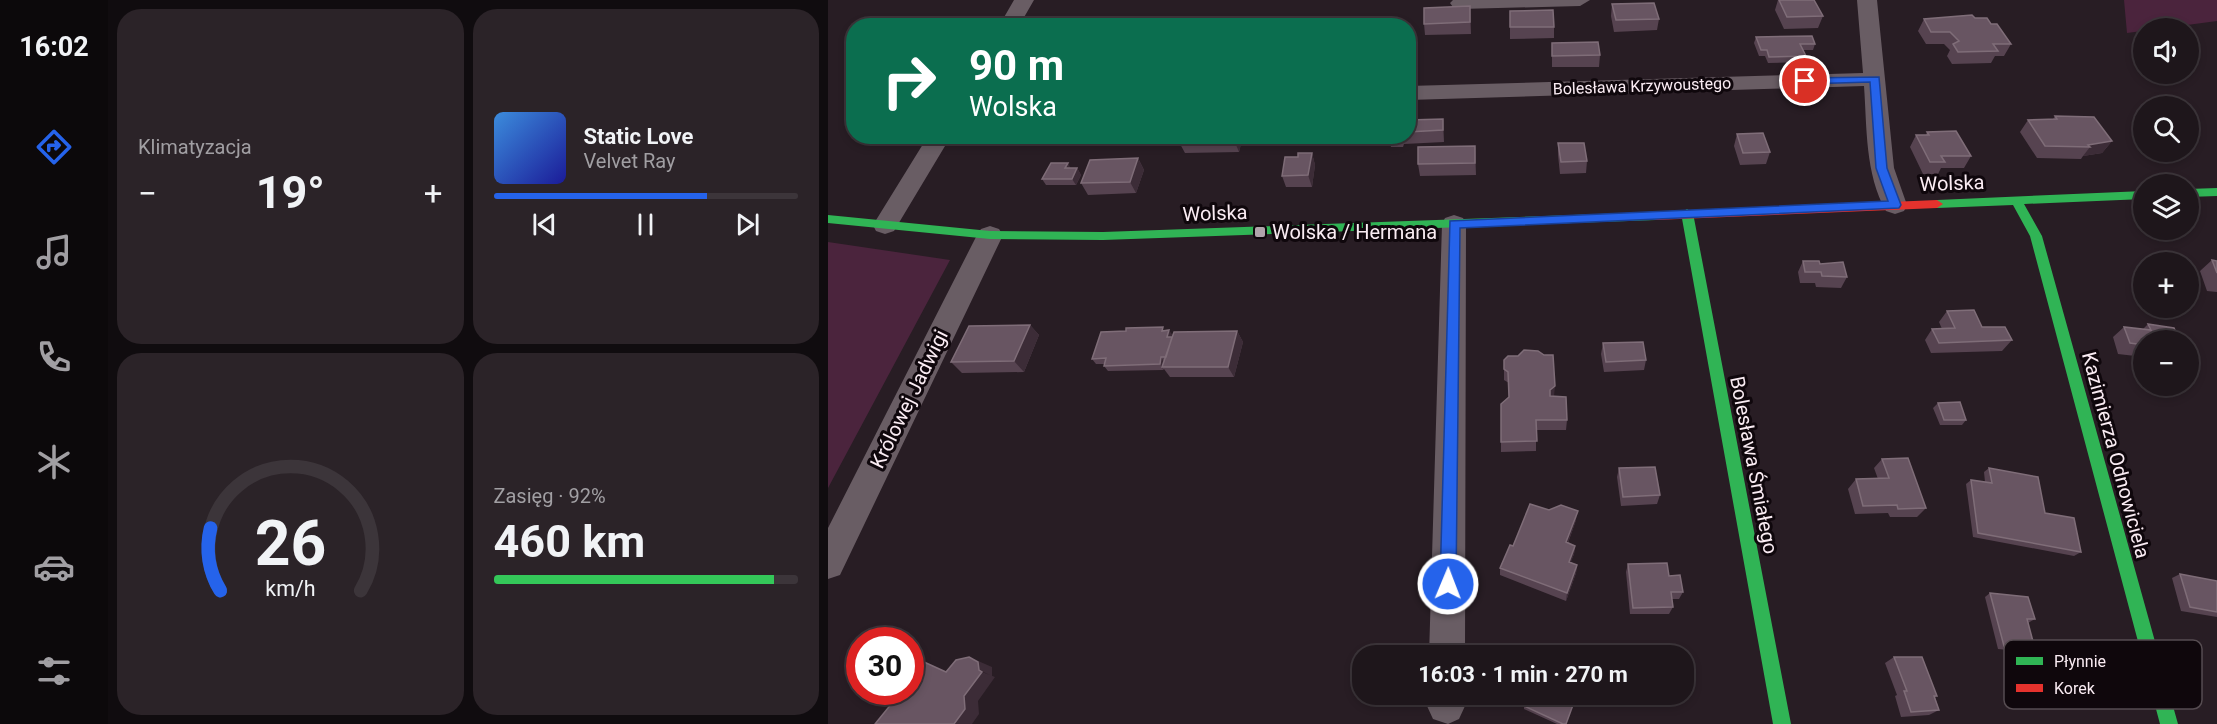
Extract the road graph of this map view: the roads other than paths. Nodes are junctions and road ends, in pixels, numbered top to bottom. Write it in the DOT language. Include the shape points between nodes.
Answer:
graph roads {
  1 [pos="1024,0"];
  2 [pos="1580,0"];
  3 [pos="1867,0"];
  4 [pos="1460,3"];
  5 [pos="1014,18"];
  6 [pos="1875,79"];
  7 [pos="1416,93"];
  8 [pos="935,144"];
  9 [pos="2217,192"];
  10 [pos="2199,193"];
  11 [pos="2133,195"];
  12 [pos="2016,200"];
  13 [pos="1895,205"];
  14 [pos="1687,213"];
  15 [pos="828,219"];
  16 [pos="1454,224"];
  17 [pos="885,225"];
  18 [pos="990,235"];
  19 [pos="828,563"];
  20 [pos="2146,640"];
  21 [pos="1447,645"];
  22 [pos="2165,709"];
  23 [pos="1782,724"];
  24 [pos="2169,724"];
  1 -- 5 [label="street"];
  2 -- 4 [label="street"];
  3 -- 6 [label="street"];
  6 -- 7 [label="street, Bolesława Krzywoustego"];
  6 -- 13 [label="street" via="1882,168"];
  8 -- 17 [label="street"];
  9 -- 10 [label="street"];
  11 -- 12 [label="street, Wolska"];
  12 -- 13 [label="street, Wolska"];
  12 -- 20 [label="street, Kazimierza Odnowiciela" via="2036,236"];
  13 -- 14 [label="street, Wolska"];
  14 -- 16 [label="street, Wolska"];
  14 -- 23 [label="street, Bolesława Śmiałego"];
  15 -- 17 [label="street, Wolska"];
  16 -- 18 [label="street, Wolska" via="1103,236"];
  16 -- 21 [label="street"];
  17 -- 18 [label="street, Wolska"];
  18 -- 19 [label="street, Królowej Jadwigi"];
  22 -- 24 [label="street, Kazimierza Odnowiciela"];
}
